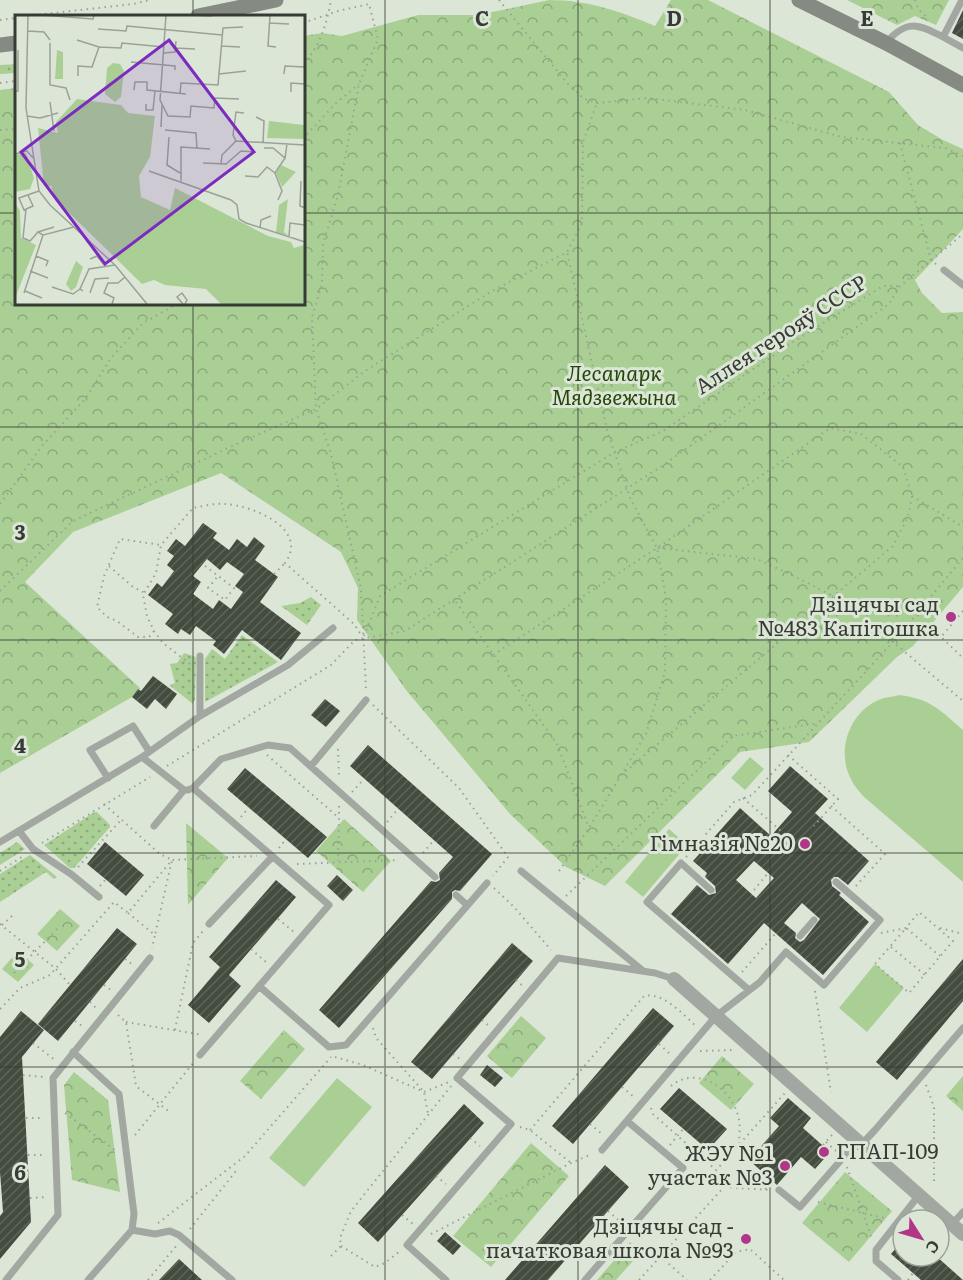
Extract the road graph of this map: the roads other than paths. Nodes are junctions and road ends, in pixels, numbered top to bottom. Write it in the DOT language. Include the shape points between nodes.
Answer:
graph roads {
  1 [pos="276,0"];
  2 [pos="800,0"];
  3 [pos="962,0"];
  4 [pos="203,15"];
  5 [pos="943,37"];
  6 [pos="15,43"];
  7 [pos="886,43"];
  8 [pos="0,45"];
  9 [pos="963,48"];
  10 [pos="963,85"];
  11 [pos="944,270"];
  12 [pos="963,285"];
  13 [pos="333,628"];
  14 [pos="200,656"];
  15 [pos="366,700"];
  16 [pos="200,716"];
  17 [pos="149,751"];
  18 [pos="142,757"];
  19 [pos="311,766"];
  20 [pos="108,778"];
  21 [pos="193,788"];
  22 [pos="184,789"];
  23 [pos="154,826"];
  24 [pos="19,831"];
  25 [pos="0,842"];
  26 [pos="272,857"];
  27 [pos="521,871"];
  28 [pos="435,877"];
  29 [pos="836,882"];
  30 [pos="487,883"];
  31 [pos="711,890"];
  32 [pos="456,895"];
  33 [pos="99,897"];
  34 [pos="467,905"];
  35 [pos="814,920"];
  36 [pos="209,924"];
  37 [pos="800,936"];
  38 [pos="150,958"];
  39 [pos="644,972"];
  40 [pos="674,979"];
  41 [pos="259,987"];
  42 [pos="749,990"];
  43 [pos="716,1016"];
  44 [pos="963,1028"];
  45 [pos="73,1052"];
  46 [pos="200,1055"];
  47 [pos="627,1121"];
  48 [pos="861,1145"];
  49 [pos="602,1150"];
  50 [pos="779,1190"];
  51 [pos="919,1196"];
  52 [pos="963,1212"];
  53 [pos="952,1224"];
  54 [pos="132,1230"];
  55 [pos="963,1234"];
  56 [pos="6,1280"];
  57 [pos="88,1280"];
  58 [pos="232,1280"];
  59 [pos="446,1280"];
  60 [pos="585,1280"];
  61 [pos="898,1280"];
  1 -- 4 [label="main road"];
  2 -- 7 [label="main road"];
  3 -- 5 [label="lane"];
  5 -- 7 [label="lane" via="911,25 897,31"];
  5 -- 9 [label="lane"];
  6 -- 8 [label="main road"];
  7 -- 10 [label="main road"];
  11 -- 12 [label="lane"];
  13 -- 16 [label="lane" via="288,665"];
  14 -- 16 [label="lane"];
  15 -- 19 [label="lane"];
  16 -- 17 [label="lane"];
  17 -- 18 [label="lane"];
  17 -- 20 [label="lane" via="133,726 90,750"];
  18 -- 20 [label="lane"];
  18 -- 22 [label="lane"];
  19 -- 21 [label="lane" via="290,748 268,745 221,759"];
  19 -- 28 [label="lane"];
  20 -- 24 [label="lane"];
  21 -- 22 [label="lane"];
  21 -- 26 [label="lane"];
  22 -- 23 [label="lane"];
  24 -- 25 [label="lane"];
  24 -- 33 [label="lane" via="33,849"];
  26 -- 36 [label="lane"];
  26 -- 41 [label="lane" via="329,905"];
  27 -- 39 [label="lane"];
  29 -- 42 [label="lane" via="880,920 824,985 788,950"];
  30 -- 34 [label="lane"];
  31 -- 42 [label="lane" via="681,863 647,902"];
  32 -- 34 [label="lane"];
  34 -- 41 [label="lane" via="346,1046 329,1047"];
  35 -- 37 [label="lane"];
  38 -- 45 [label="lane"];
  39 -- 40 [label="lane"];
  39 -- 59 [label="lane" via="558,958 457,1078 511,1124 407,1245"];
  40 -- 43 [label="street"];
  41 -- 46 [label="lane"];
  42 -- 43 [label="lane"];
  43 -- 47 [label="lane"];
  43 -- 48 [label="street"];
  44 -- 48 [label="lane"];
  45 -- 54 [label="lane" via="119,1094 134,1214"];
  45 -- 56 [label="lane" via="52,1078 58,1215"];
  47 -- 49 [label="lane"];
  47 -- 60 [label="lane" via="682,1168"];
  48 -- 50 [label="lane" via="843,1157 800,1207"];
  48 -- 51 [label="street"];
  51 -- 53 [label="street"];
  51 -- 61 [label="lane" via="876,1250 876,1261"];
  52 -- 53 [label="lane"];
  53 -- 55 [label="street"];
  54 -- 57 [label="lane"];
  54 -- 58 [label="lane" via="155,1234 170,1231"];
}
